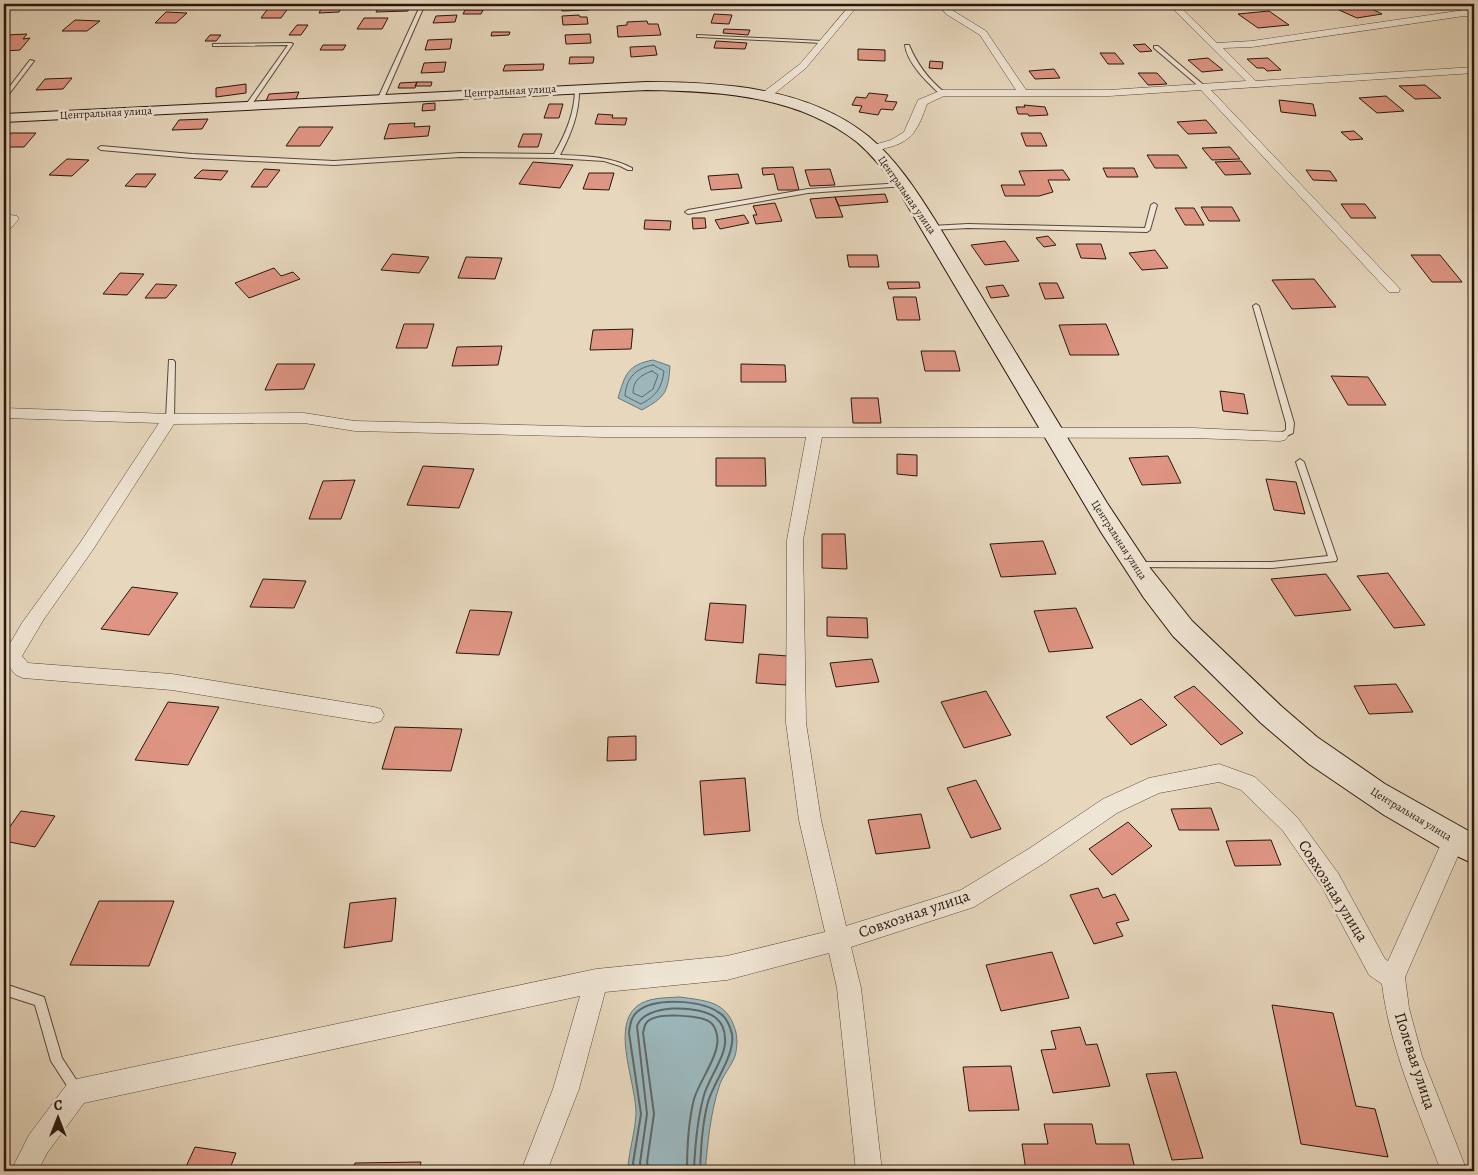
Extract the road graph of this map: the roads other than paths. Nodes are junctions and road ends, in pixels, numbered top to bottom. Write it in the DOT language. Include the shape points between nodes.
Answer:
graph roads {
  1 [pos="423,4"];
  2 [pos="855,4"];
  3 [pos="942,4"];
  4 [pos="1172,4"];
  5 [pos="1474,14"];
  6 [pos="700,36"];
  7 [pos="822,42"];
  8 [pos="215,45"];
  9 [pos="907,46"];
  10 [pos="1215,46"];
  11 [pos="1156,47"];
  12 [pos="32,61"];
  13 [pos="1474,70"];
  14 [pos="1255,85"];
  15 [pos="577,88"];
  16 [pos="1204,88"];
  17 [pos="942,93"];
  18 [pos="1023,93"];
  19 [pos="765,96"];
  20 [pos="4,97"];
  21 [pos="381,98"];
  22 [pos="248,106"];
  23 [pos="4,118"];
  24 [pos="100,148"];
  25 [pos="874,148"];
  26 [pos="556,156"];
  27 [pos="630,169"];
  28 [pos="903,185"];
  29 [pos="1154,205"];
  30 [pos="688,212"];
  31 [pos="4,218"];
  32 [pos="4,228"];
  33 [pos="931,228"];
  34 [pos="1394,290"];
  35 [pos="1256,306"];
  36 [pos="171,362"];
  37 [pos="4,413"];
  38 [pos="170,419"];
  39 [pos="815,432"];
  40 [pos="1051,432"];
  41 [pos="1280,436"];
  42 [pos="1300,462"];
  43 [pos="1133,565"];
  44 [pos="374,715"];
  45 [pos="1454,840"];
  46 [pos="1474,850"];
  47 [pos="837,940"];
  48 [pos="1393,977"];
  49 [pos="596,981"];
  50 [pos="5,990"];
  51 [pos="77,1092"];
  52 [pos="24,1171"];
  53 [pos="534,1171"];
  54 [pos="869,1171"];
  55 [pos="1454,1171"];
  1 -- 21 [label="lane"];
  2 -- 7 [label="street"];
  3 -- 18 [label="street" via="949,12 984,33"];
  4 -- 10 [label="street"];
  5 -- 10 [label="street" via="1252,44"];
  6 -- 7 [label="lane"];
  7 -- 19 [label="street" via="802,66"];
  8 -- 22 [label="lane" via="291,44"];
  9 -- 17 [label="lane" via="910,57"];
  10 -- 14 [label="street"];
  11 -- 16 [label="lane"];
  12 -- 20 [label="lane"];
  13 -- 14 [label="street"];
  14 -- 16 [label="street"];
  15 -- 19 [label="street, Центральная улица" via="691,87"];
  15 -- 21 [label="street, Центральная улица"];
  15 -- 26 [label="lane" via="578,98 564,142"];
  16 -- 18 [label="street"];
  16 -- 34 [label="street"];
  17 -- 18 [label="street"];
  17 -- 25 [label="street" via="922,102 913,131 902,139"];
  19 -- 25 [label="street, Центральная улица" via="823,115"];
  21 -- 22 [label="street, Центральная улица"];
  22 -- 23 [label="street, Центральная улица"];
  24 -- 26 [label="lane" via="334,163 460,155"];
  25 -- 28 [label="street, Центральная улица"];
  26 -- 27 [label="lane" via="623,164"];
  28 -- 30 [label="lane" via="808,190"];
  28 -- 33 [label="street, Центральная улица"];
  29 -- 33 [label="lane" via="1148,230"];
  31 -- 32 [label="street" via="13,219"];
  33 -- 40 [label="street, Центральная улица"];
  35 -- 41 [label="lane" via="1290,423 1290,431"];
  36 -- 38 [label="lane"];
  37 -- 38 [label="street"];
  38 -- 39 [label="street" via="304,418 355,426 604,432"];
  38 -- 44 [label="street" via="144,452 87,546 25,631 12,657 23,670 172,682"];
  39 -- 40 [label="street"];
  39 -- 47 [label="street" via="795,540 796,723 810,820"];
  40 -- 41 [label="street"];
  40 -- 43 [label="street, Центральная улица"];
  42 -- 43 [label="lane" via="1333,558 1272,565"];
  43 -- 45 [label="street, Центральная улица" via="1179,625 1248,693 1317,754"];
  45 -- 46 [label="street, Центральная улица"];
  45 -- 48 [label="street"];
  47 -- 48 [label="street, Совхозная улица" via="966,899 1110,806 1156,784 1219,773 1248,783 1290,824 1330,880 1377,967"];
  47 -- 49 [label="street, Совхозная улица" via="727,968"];
  47 -- 54 [label="street" via="850,988"];
  48 -- 55 [label="street, Полевая улица" via="1397,1008 1410,1056"];
  49 -- 51 [label="street, Совхозная улица"];
  49 -- 53 [label="street" via="566,1089"];
  50 -- 51 [label="lane" via="40,1001 57,1061"];
  51 -- 52 [label="street" via="38,1144"];
}
